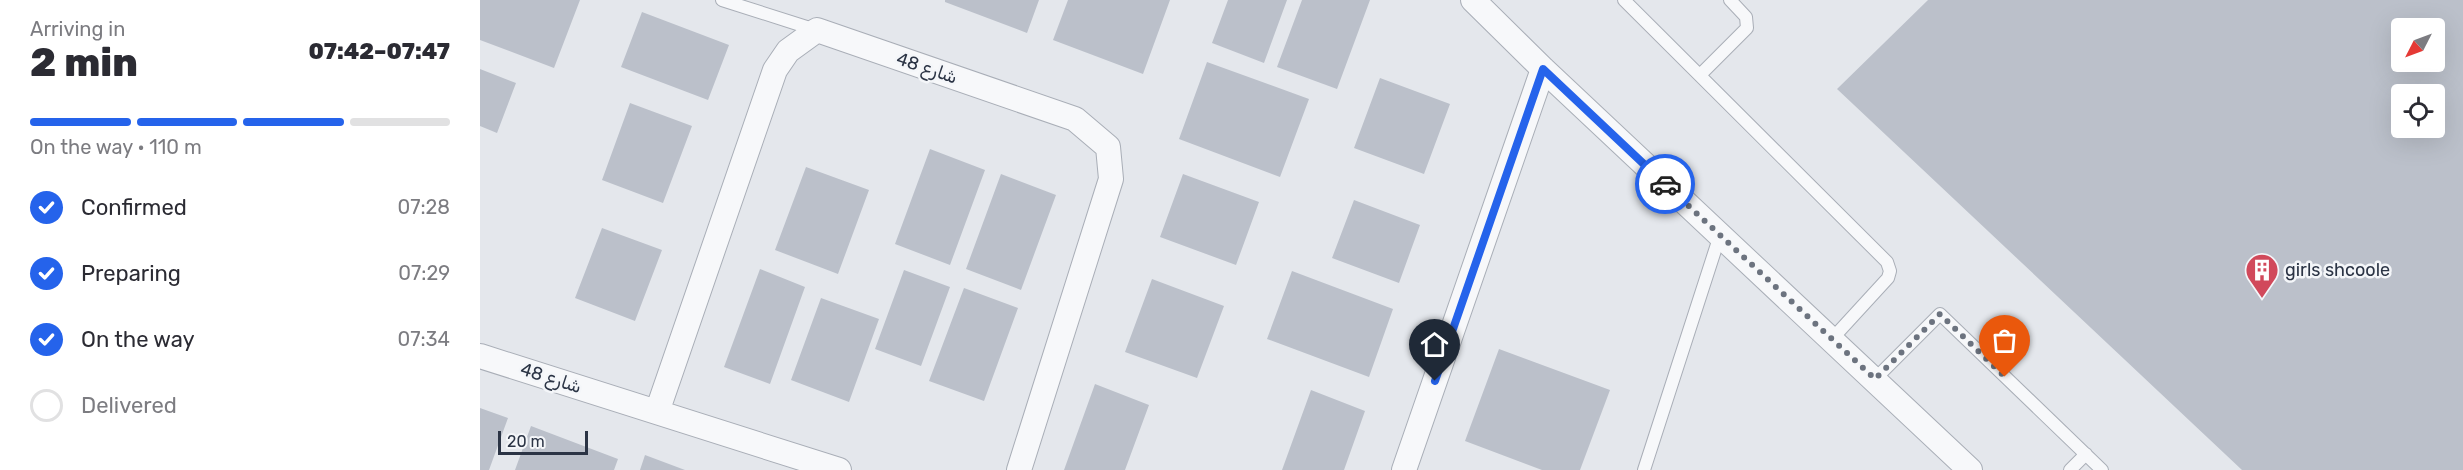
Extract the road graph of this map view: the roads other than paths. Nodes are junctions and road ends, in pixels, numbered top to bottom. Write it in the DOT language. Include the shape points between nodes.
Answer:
graph roads {
  1 [pos="722,0"];
  2 [pos="1473,0"];
  3 [pos="1624,0"];
  4 [pos="1730,0"];
  5 [pos="817,30"];
  6 [pos="1543,69"];
  7 [pos="1700,75"];
  8 [pos="1720,235"];
  9 [pos="1832,339"];
  10 [pos="480,356"];
  11 [pos="1875,379"];
  12 [pos="657,412"];
  13 [pos="2086,454"];
  14 [pos="839,470"];
  15 [pos="1019,470"];
  16 [pos="1404,470"];
  17 [pos="1644,470"];
  18 [pos="1970,470"];
  19 [pos="2070,470"];
  20 [pos="2102,470"];
  1 -- 5 [label="lane"];
  2 -- 6 [label="street"];
  3 -- 7 [label="lane"];
  4 -- 7 [label="lane" via="1746,17 1747,28"];
  5 -- 12 [label="street" via="788,51 775,70"];
  5 -- 15 [label="street, شارع 48" via="1075,119 1108,147 1111,179"];
  6 -- 8 [label="street"];
  6 -- 16 [label="street"];
  7 -- 9 [label="lane" via="1887,262 1888,278"];
  8 -- 9 [label="street"];
  8 -- 17 [label="lane"];
  9 -- 11 [label="street"];
  10 -- 12 [label="street, شارع 48"];
  11 -- 13 [label="lane" via="1940,314"];
  11 -- 18 [label="street"];
  12 -- 14 [label="street, شارع 48"];
  13 -- 19 [label="lane"];
  13 -- 20 [label="lane"];
}
